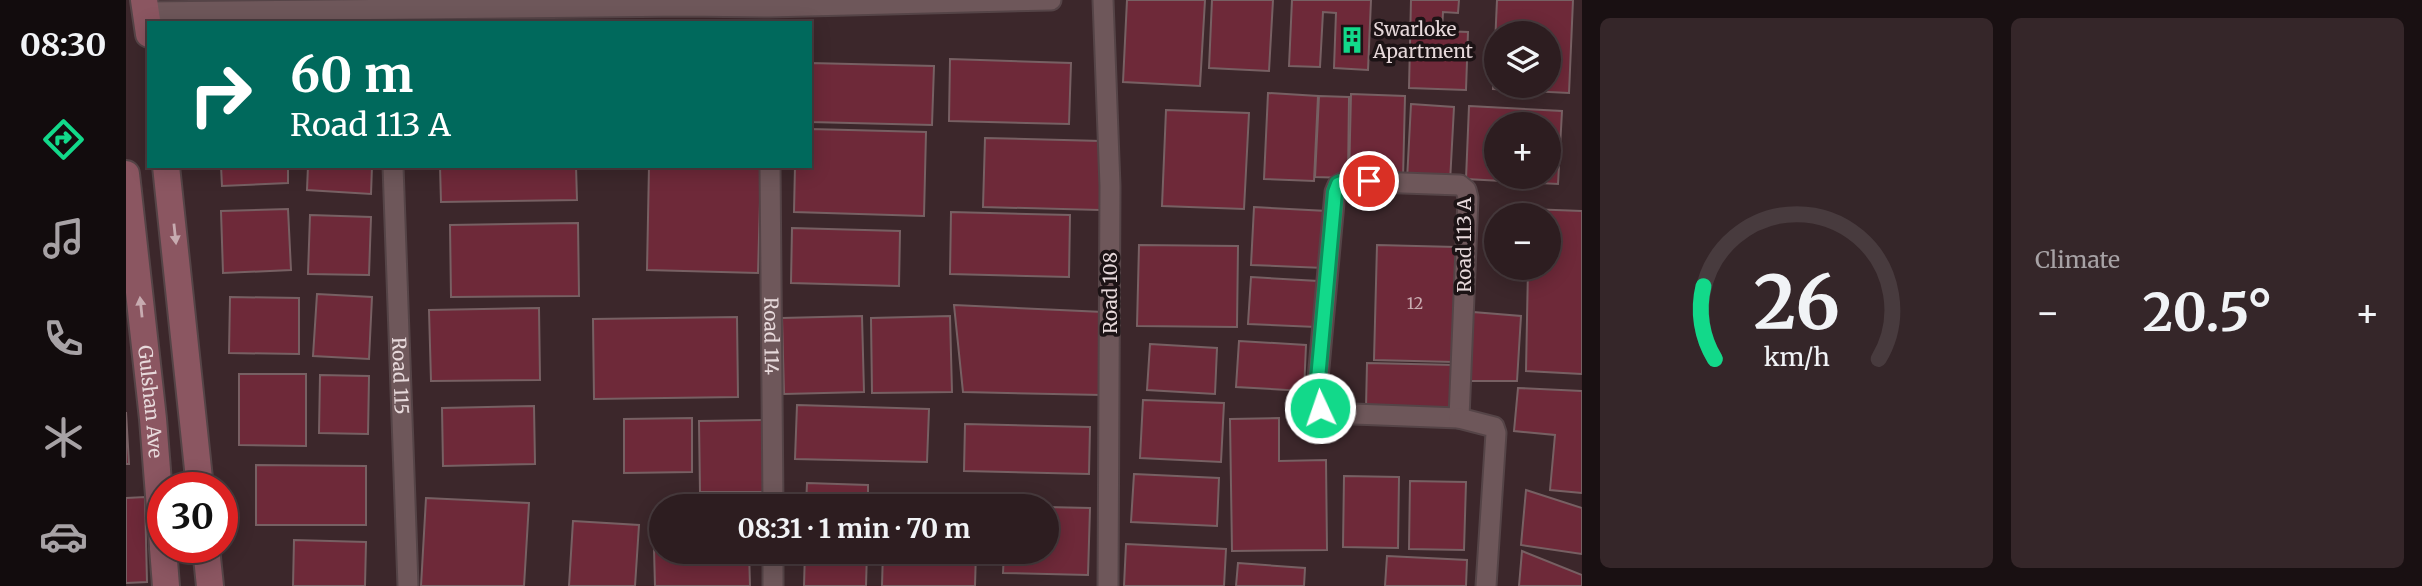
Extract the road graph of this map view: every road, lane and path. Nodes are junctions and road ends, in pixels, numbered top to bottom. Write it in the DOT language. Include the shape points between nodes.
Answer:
graph roads {
  1 [pos="1051,0"];
  2 [pos="1102,0"];
  3 [pos="685,3"];
  4 [pos="146,15"];
  5 [pos="769,15"];
  6 [pos="388,16"];
  7 [pos="166,168"];
  8 [pos="393,168"];
  9 [pos="770,168"];
  10 [pos="126,174"];
  11 [pos="1459,418"];
  12 [pos="157,472"];
  13 [pos="198,472"];
  14 [pos="773,494"];
  15 [pos="164,563"];
  16 [pos="208,563"];
  17 [pos="773,564"];
  18 [pos="166,586"];
  19 [pos="210,586"];
  20 [pos="408,586"];
  21 [pos="773,586"];
  22 [pos="1108,586"];
  23 [pos="1486,586"];
  1 -- 5 [label="street"];
  2 -- 22 [label="street, Road 108" via="1110,186"];
  3 -- 5 [label="street"];
  3 -- 6 [label="street"];
  4 -- 6 [label="street"];
  7 -- 13 [label="main road, one-way"];
  8 -- 20 [label="street, Road 115"];
  9 -- 14 [label="street, Road 114"];
  12 -- 10 [label="main road, Gulshan Ave, one-way"];
  11 -- 11 [label="street, Road 113 A" via="1328,412 1316,401 1338,184 1460,185 1466,190"];
  11 -- 23 [label="street, Road 113 A" via="1493,427 1496,433"];
  15 -- 18 [label="main road, Gulshan Ave"];
  16 -- 19 [label="main road"];
  17 -- 21 [label="street"];
}
